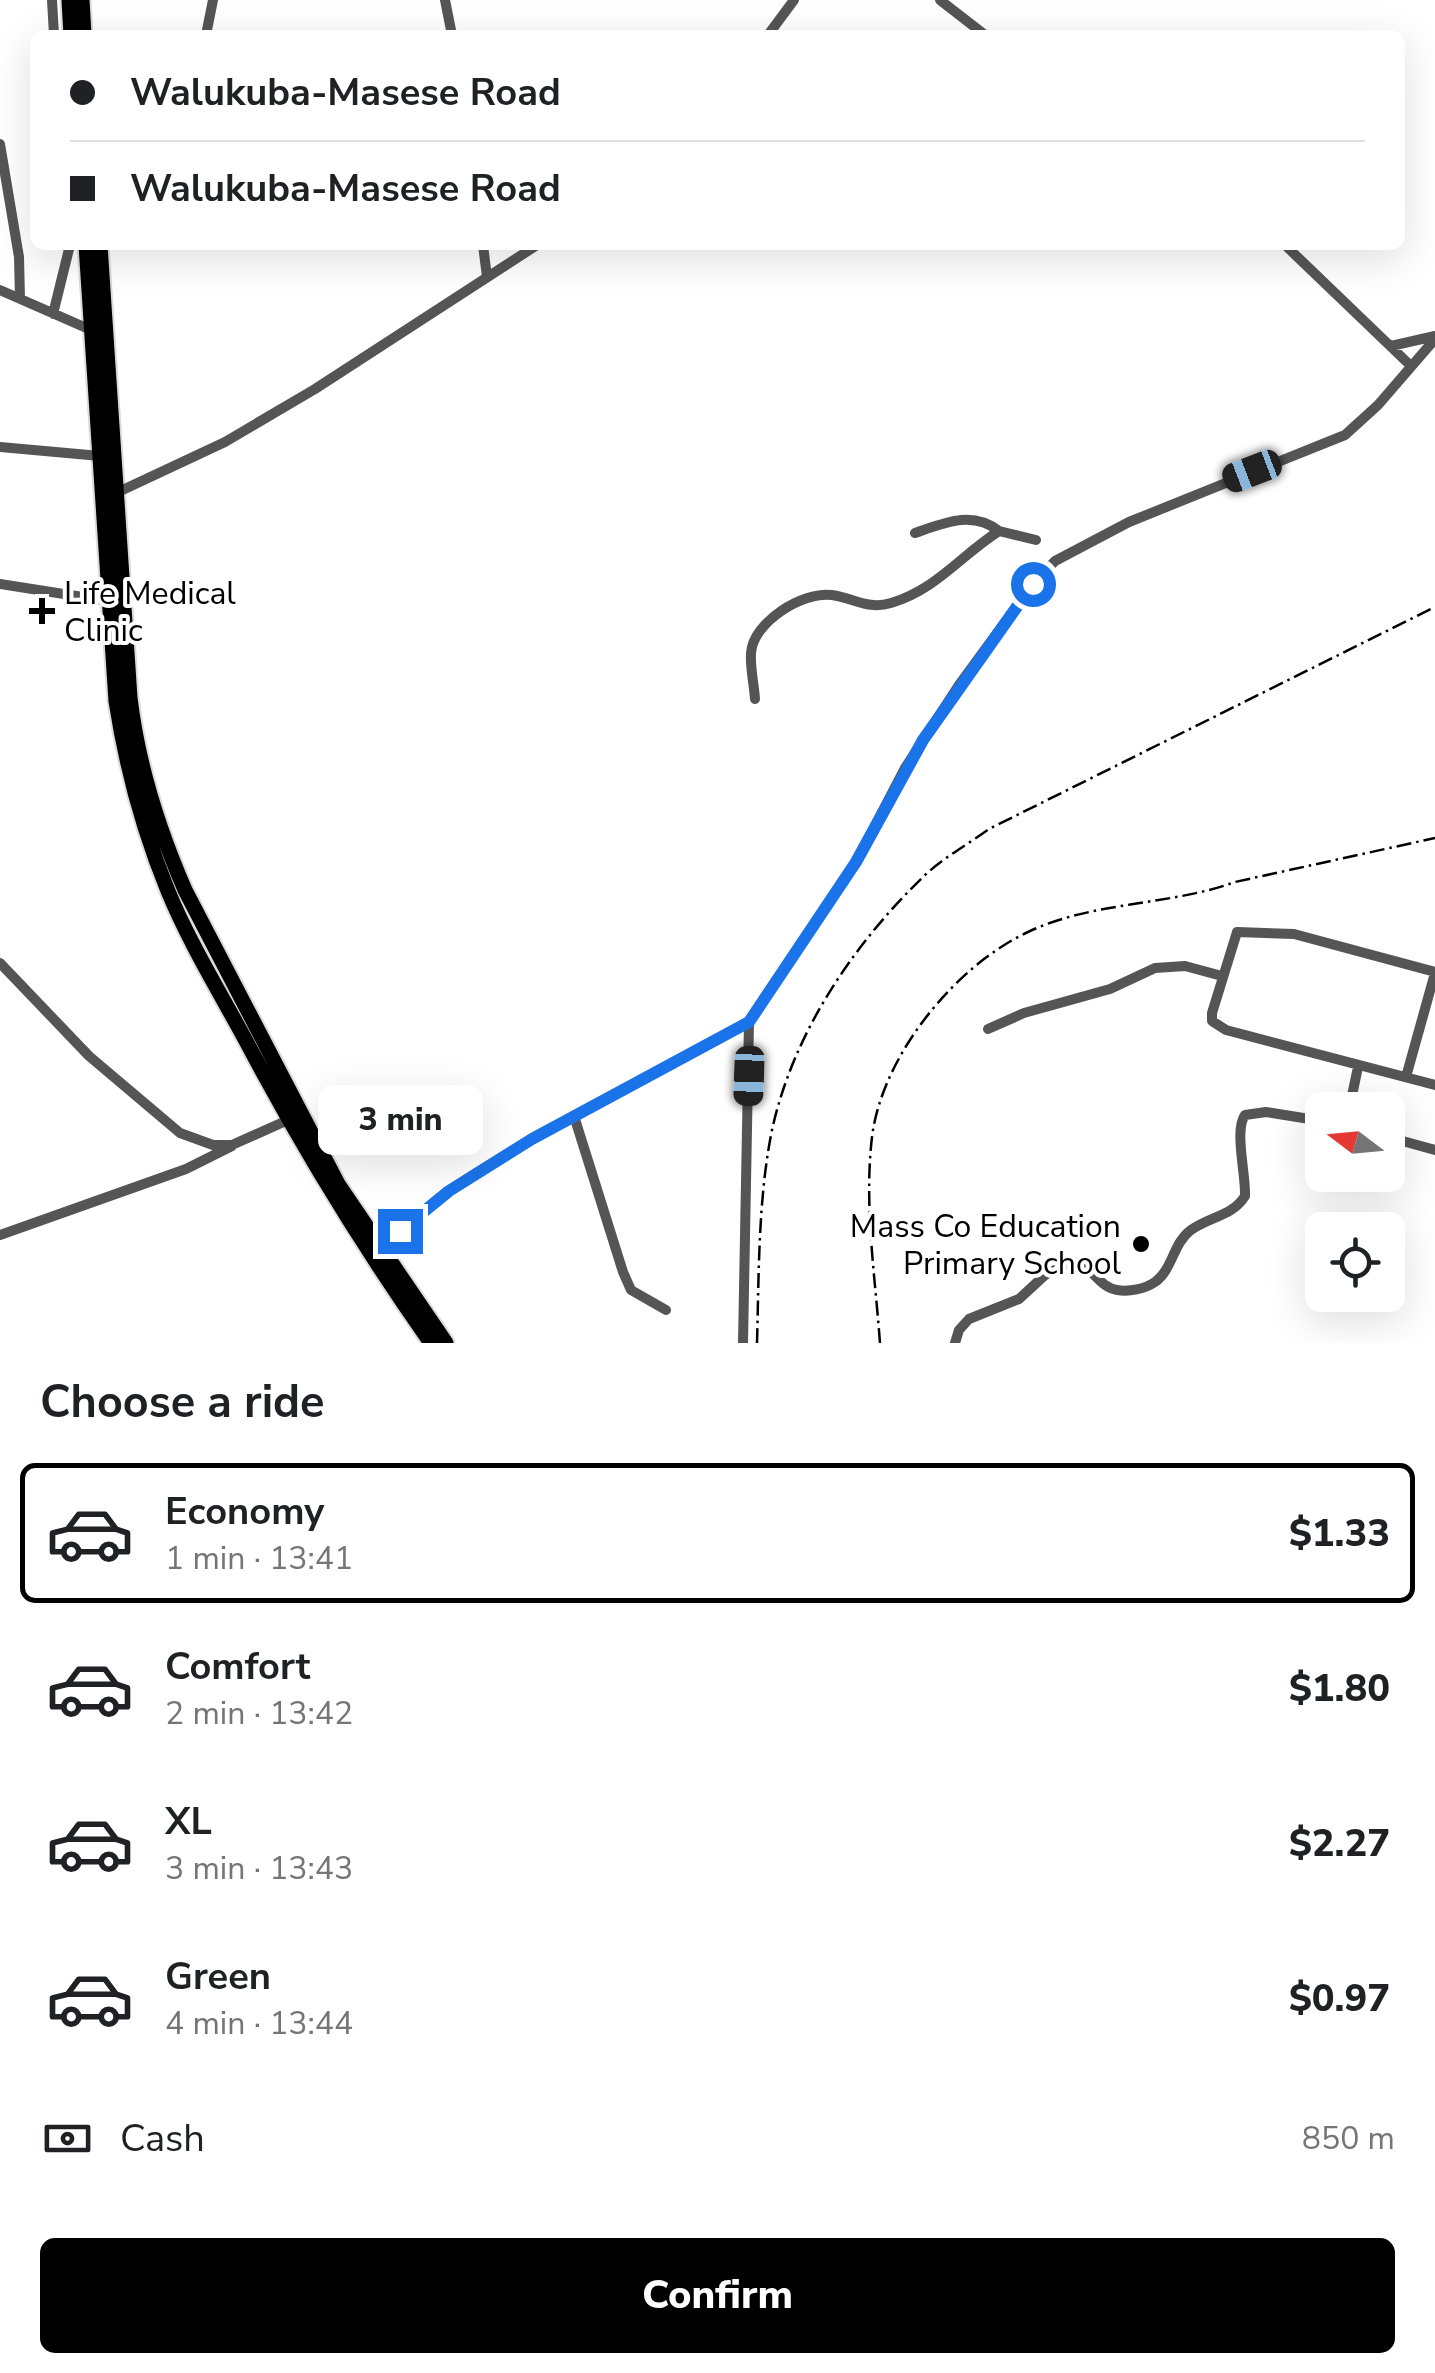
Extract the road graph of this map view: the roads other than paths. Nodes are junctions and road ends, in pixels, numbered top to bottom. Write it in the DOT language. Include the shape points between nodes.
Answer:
graph roads {
  1 [pos="52,0"];
  2 [pos="68,0"];
  3 [pos="82,0"];
  4 [pos="214,0"];
  5 [pos="446,0"];
  6 [pos="794,0"];
  7 [pos="940,0"];
  8 [pos="54,30"];
  9 [pos="71,30"];
  10 [pos="84,30"];
  11 [pos="207,30"];
  12 [pos="451,30"];
  13 [pos="772,30"];
  14 [pos="979,30"];
  15 [pos="0,144"];
  16 [pos="69,250"];
  17 [pos="86,250"];
  18 [pos="100,250"];
  19 [pos="484,250"];
  20 [pos="529,250"];
  21 [pos="1290,250"];
  22 [pos="487,278"];
  23 [pos="0,290"];
  24 [pos="20,299"];
  25 [pos="53,314"];
  26 [pos="92,330"];
  27 [pos="1435,338"];
  28 [pos="1390,346"];
  29 [pos="1412,366"];
  30 [pos="0,447"];
  31 [pos="100,456"];
  32 [pos="114,494"];
  33 [pos="999,531"];
  34 [pos="915,533"];
  35 [pos="1036,540"];
  36 [pos="0,584"];
  37 [pos="108,601"];
  38 [pos="755,699"];
  39 [pos="0,963"];
  40 [pos="1435,972"];
  41 [pos="1222,976"];
  42 [pos="749,1022"];
  43 [pos="988,1029"];
  44 [pos="1358,1067"];
  45 [pos="1406,1077"];
  46 [pos="1435,1085"];
  47 [pos="1352,1092"];
  48 [pos="574,1116"];
  49 [pos="1305,1118"];
  50 [pos="288,1120"];
  51 [pos="1405,1142"];
  52 [pos="232,1146"];
  53 [pos="1435,1150"];
  54 [pos="0,1235"];
  55 [pos="379,1249"];
  56 [pos="666,1310"];
  57 [pos="431,1343"];
  58 [pos="446,1343"];
  59 [pos="743,1343"];
  60 [pos="954,1343"];
  1 -- 8 [label="street"];
  2 -- 9 [label="highway"];
  3 -- 10 [label="highway"];
  4 -- 11 [label="street"];
  5 -- 12 [label="street"];
  6 -- 13 [label="street"];
  7 -- 14 [label="street"];
  15 -- 24 [label="street"];
  16 -- 25 [label="street"];
  17 -- 26 [label="highway"];
  18 -- 32 [label="highway"];
  19 -- 22 [label="street"];
  20 -- 22 [label="street"];
  21 -- 28 [label="street"];
  22 -- 32 [label="street" via="225,442"];
  23 -- 24 [label="street"];
  24 -- 25 [label="street"];
  25 -- 26 [label="street"];
  26 -- 31 [label="highway"];
  27 -- 28 [label="street"];
  27 -- 29 [label="street"];
  28 -- 29 [label="street"];
  29 -- 42 [label="street" via="1345,435 1129,522 1044,571 959,685 856,862"];
  30 -- 31 [label="street"];
  31 -- 37 [label="highway"];
  32 -- 55 [label="highway" via="134,732 163,840 298,1113"];
  33 -- 34 [label="street" via="966,518"];
  33 -- 35 [label="street"];
  33 -- 38 [label="street" via="926,589 893,602 874,608 817,594 792,603 754,643"];
  36 -- 37 [label="street"];
  37 -- 50 [label="highway" via="122,738 150,845"];
  39 -- 52 [label="street" via="89,1056 180,1134"];
  40 -- 41 [label="street" via="1294,934 1236,932"];
  40 -- 45 [label="street"];
  41 -- 43 [label="street" via="1184,966 1155,968"];
  41 -- 44 [label="street" via="1212,1013 1218,1028"];
  42 -- 48 [label="street"];
  42 -- 59 [label="street"];
  44 -- 45 [label="street"];
  44 -- 47 [label="street"];
  45 -- 46 [label="street"];
  48 -- 55 [label="street" via="449,1191"];
  48 -- 56 [label="street" via="631,1290"];
  49 -- 60 [label="street" via="1245,1115 1240,1205 1190,1230 1158,1280 1132,1290 1108,1288 1088,1268 1070,1262 1018,1299 968,1319"];
  50 -- 52 [label="street"];
  50 -- 57 [label="highway"];
  51 -- 53 [label="street"];
  52 -- 54 [label="street"];
  55 -- 58 [label="highway"];
}
